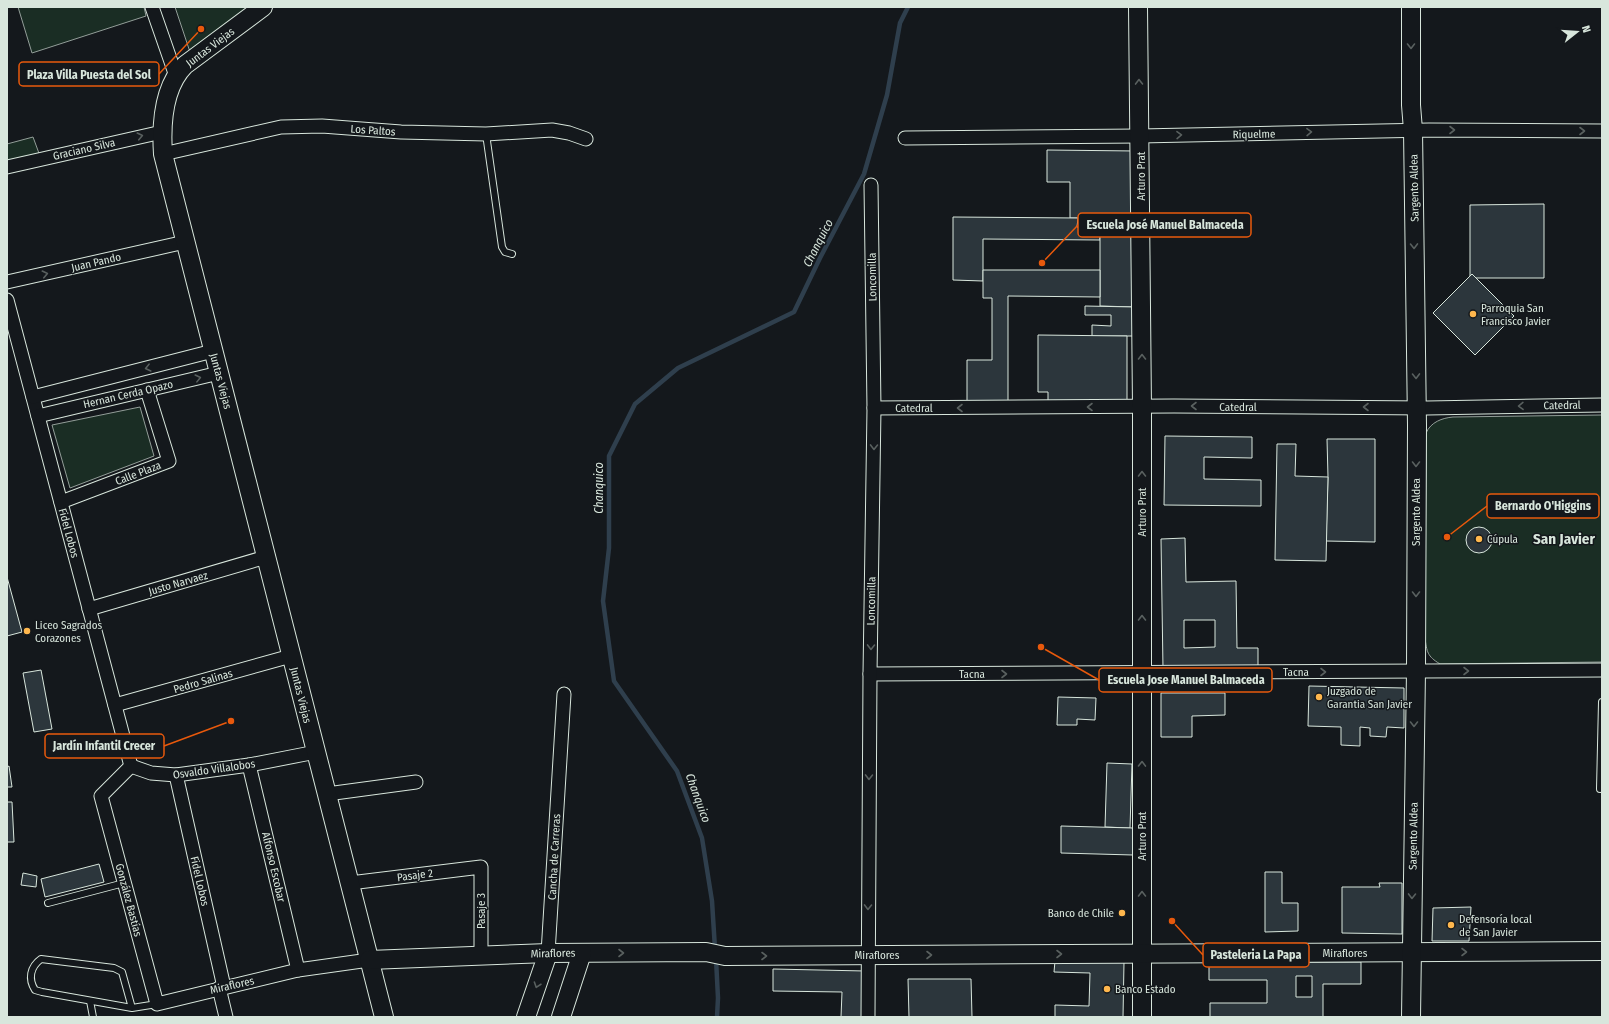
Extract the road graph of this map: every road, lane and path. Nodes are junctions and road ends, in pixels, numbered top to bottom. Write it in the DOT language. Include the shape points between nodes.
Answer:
graph roads {
  1 [pos="152,7"];
  2 [pos="262,7"];
  3 [pos="1138,7"];
  4 [pos="1411,7"];
  5 [pos="176,76"];
  6 [pos="1413,130"];
  7 [pos="1602,131"];
  8 [pos="162,132"];
  9 [pos="486,134"];
  10 [pos="1140,136"];
  11 [pos="905,138"];
  12 [pos="586,139"];
  13 [pos="163,154"];
  14 [pos="7,167"];
  15 [pos="871,185"];
  16 [pos="185,242"];
  17 [pos="512,254"];
  18 [pos="7,282"];
  19 [pos="7,300"];
  20 [pos="213,351"];
  21 [pos="219,373"];
  22 [pos="147,390"];
  23 [pos="33,397"];
  24 [pos="1602,405"];
  25 [pos="1142,406"];
  26 [pos="874,408"];
  27 [pos="1416,408"];
  28 [pos="38,416"];
  29 [pos="61,502"];
  30 [pos="266,557"];
  31 [pos="90,609"];
  32 [pos="291,656"];
  33 [pos="1602,670"];
  34 [pos="1416,671"];
  35 [pos="1142,673"];
  36 [pos="870,674"];
  37 [pos="564,694"];
  38 [pos="1602,702"];
  39 [pos="115,705"];
  40 [pos="316,752"];
  41 [pos="249,765"];
  42 [pos="132,766"];
  43 [pos="176,775"];
  44 [pos="416,782"];
  45 [pos="1600,789"];
  46 [pos="327,794"];
  47 [pos="481,867"];
  48 [pos="124,883"];
  49 [pos="350,883"];
  50 [pos="48,904"];
  51 [pos="1602,951"];
  52 [pos="1411,952"];
  53 [pos="548,953"];
  54 [pos="582,953"];
  55 [pos="1142,954"];
  56 [pos="481,955"];
  57 [pos="868,956"];
  58 [pos="369,960"];
  59 [pos="298,970"];
  60 [pos="222,987"];
  61 [pos="90,1001"];
  62 [pos="157,1004"];
  63 [pos="132,1008"];
  64 [pos="93,1017"];
  65 [pos="226,1017"];
  66 [pos="384,1017"];
  67 [pos="526,1017"];
  68 [pos="561,1017"];
  69 [pos="868,1017"];
  70 [pos="1142,1017"];
  71 [pos="1411,1017"];
  1 -- 5 [label="street"];
  2 -- 5 [label="street, Juntas Viejas" via="186,64"];
  10 -- 3 [label="street, Arturo Prat, one-way"];
  4 -- 6 [label="street, Sargento Aldea, one-way"];
  5 -- 8 [label="street, Juntas Viejas" via="166,102"];
  6 -- 7 [label="street, Riquelme, one-way"];
  10 -- 6 [label="street, Riquelme, one-way"];
  6 -- 27 [label="street, Sargento Aldea, one-way"];
  8 -- 13 [label="street, Juntas Viejas"];
  14 -- 8 [label="street, Graciano Silva, one-way"];
  9 -- 12 [label="street, Los Paltos" via="552,130"];
  9 -- 13 [label="street, Los Paltos" via="401,132 322,126 281,127"];
  9 -- 17 [label="lane" via="502,247 505,252"];
  10 -- 11 [label="street, Riquelme"];
  25 -- 10 [label="street, Arturo Prat, one-way"];
  13 -- 16 [label="street, Juntas Viejas"];
  15 -- 26 [label="street, Loncomilla"];
  18 -- 16 [label="street, Juan Pando, one-way"];
  16 -- 20 [label="street, Juntas Viejas"];
  19 -- 23 [label="street, Fidel Lobos"];
  20 -- 21 [label="street, Juntas Viejas"];
  20 -- 23 [label="street, Hernan Cerda Opazo, one-way"];
  22 -- 21 [label="street, Hernan Cerda Opazo, one-way"];
  21 -- 30 [label="street, Juntas Viejas"];
  22 -- 28 [label="street, Hernan Cerda Opazo"];
  22 -- 29 [label="street, Calle Plaza" via="169,461"];
  23 -- 28 [label="street, Fidel Lobos"];
  24 -- 27 [label="street, Catedral, one-way"];
  25 -- 26 [label="street, Catedral, one-way"];
  27 -- 25 [label="street, Catedral, one-way"];
  35 -- 25 [label="street, Arturo Prat, one-way"];
  26 -- 36 [label="street, Loncomilla, one-way"];
  27 -- 34 [label="street, Sargento Aldea, one-way"];
  28 -- 29 [label="street, Fidel Lobos"];
  29 -- 31 [label="street, Fidel Lobos"];
  30 -- 31 [label="street, Justo Narvaez"];
  30 -- 32 [label="street, Juntas Viejas"];
  31 -- 39 [label="street, Fidel Lobos"];
  32 -- 39 [label="street, Pedro Salinas"];
  32 -- 40 [label="street, Juntas Viejas"];
  34 -- 33 [label="street, Tacna, one-way"];
  35 -- 34 [label="street, Tacna, one-way"];
  34 -- 52 [label="street, Sargento Aldea, one-way"];
  36 -- 35 [label="street, Tacna, one-way"];
  55 -- 35 [label="street, Arturo Prat, one-way"];
  36 -- 57 [label="street, Loncomilla, one-way"];
  37 -- 53 [label="street, Cancha de Carreras"];
  38 -- 45 [label="lane"];
  39 -- 42 [label="street, Fidel Lobos"];
  40 -- 41 [label="street, Osvaldo Villalobos"];
  40 -- 46 [label="street, Juntas Viejas"];
  41 -- 43 [label="street, Osvaldo Villalobos"];
  41 -- 59 [label="street, Alfonso Escobar"];
  42 -- 43 [label="street, Osvaldo Villalobos" via="151,774"];
  42 -- 48 [label="street, González Bastías" via="101,796"];
  43 -- 60 [label="street, Fidel Lobos"];
  44 -- 46 [label="street"];
  46 -- 49 [label="street, Juntas Viejas"];
  47 -- 49 [label="street, Pasaje 2"];
  47 -- 56 [label="street, Pasaje 3"];
  48 -- 50 [label="lane"];
  48 -- 62 [label="street, González Bastías"];
  49 -- 58 [label="street, Juntas Viejas"];
  52 -- 51 [label="street, Miraflores, one-way"];
  52 -- 55 [label="street, Miraflores"];
  52 -- 71 [label="street, Sargento Aldea"];
  53 -- 54 [label="street, Miraflores"];
  53 -- 56 [label="street, Miraflores"];
  53 -- 67 [label="street, Cancha de Carreras, one-way"];
  54 -- 57 [label="street, Miraflores, one-way" via="706,952 725,956"];
  54 -- 68 [label="street"];
  57 -- 55 [label="street, Miraflores, one-way"];
  55 -- 70 [label="street, Arturo Prat"];
  56 -- 58 [label="street, Miraflores"];
  57 -- 69 [label="street, Loncomilla"];
  58 -- 59 [label="street, Miraflores"];
  58 -- 66 [label="street, Juntas Viejas"];
  59 -- 60 [label="street, Miraflores"];
  60 -- 62 [label="street, Miraflores"];
  60 -- 65 [label="street, Fidel Lobos"];
  61 -- 63 [label="lane"];
  61 -- 63 [label="lane" via="35,990 31,971 35,963 40,960 114,968 122,972"];
  61 -- 64 [label="lane"];
  62 -- 63 [label="lane"];
}
